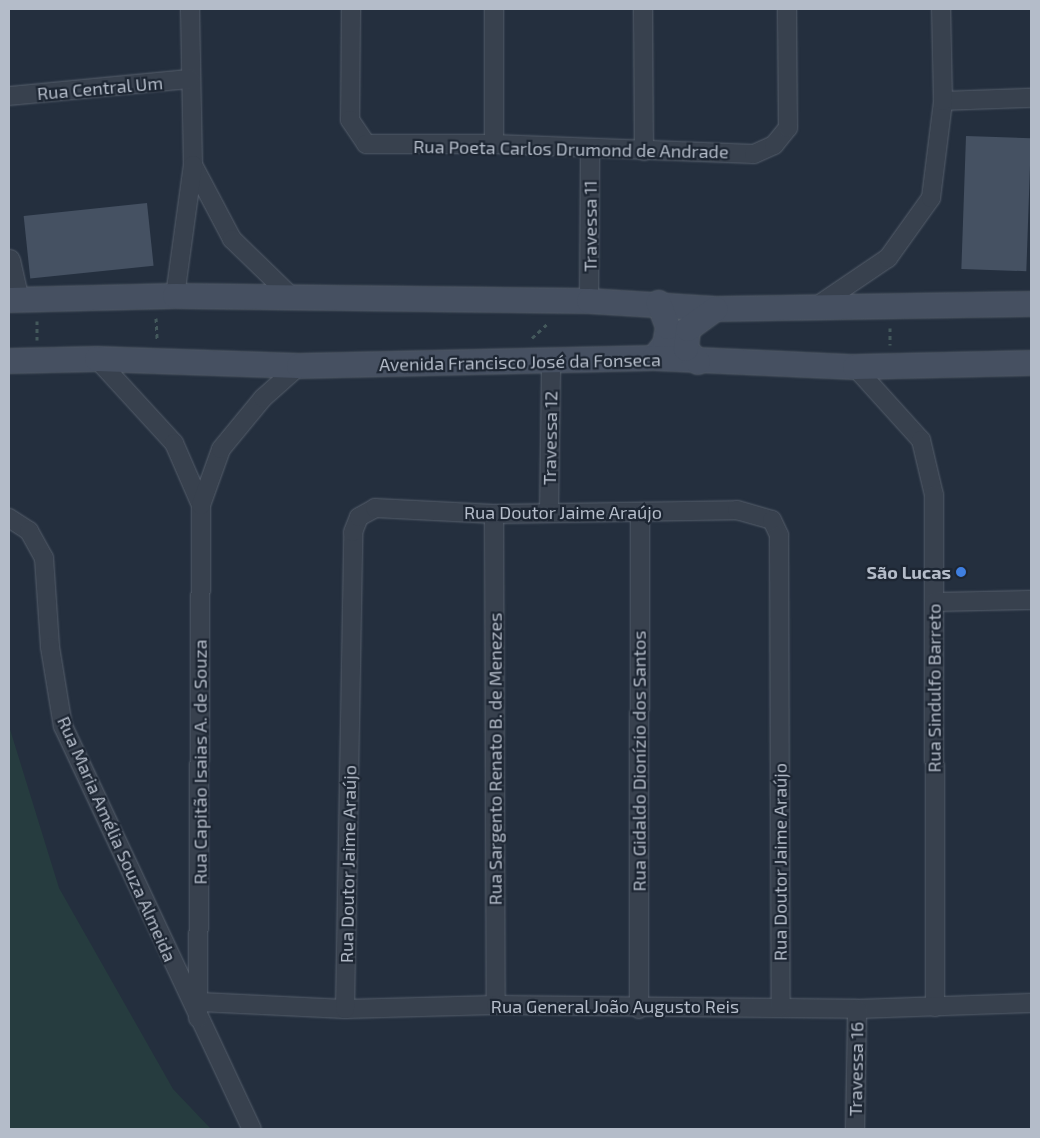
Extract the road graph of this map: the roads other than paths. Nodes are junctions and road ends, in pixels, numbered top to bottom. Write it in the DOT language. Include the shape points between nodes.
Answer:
graph roads {
  1 [pos="190,9"];
  2 [pos="351,9"];
  3 [pos="494,9"];
  4 [pos="644,9"];
  5 [pos="787,9"];
  6 [pos="941,9"];
  7 [pos="190,79"];
  8 [pos="9,96"];
  9 [pos="1031,98"];
  10 [pos="943,101"];
  11 [pos="494,144"];
  12 [pos="590,150"];
  13 [pos="644,151"];
  14 [pos="193,165"];
  15 [pos="9,260"];
  16 [pos="165,297"];
  17 [pos="294,299"];
  18 [pos="21,300"];
  19 [pos="589,301"];
  20 [pos="658,303"];
  21 [pos="1031,304"];
  22 [pos="816,306"];
  23 [pos="716,309"];
  24 [pos="654,358"];
  25 [pos="97,359"];
  26 [pos="9,361"];
  27 [pos="698,362"];
  28 [pos="1031,363"];
  29 [pos="551,364"];
  30 [pos="298,366"];
  31 [pos="855,366"];
  32 [pos="201,505"];
  33 [pos="549,513"];
  34 [pos="494,514"];
  35 [pos="640,514"];
  36 [pos="9,518"];
  37 [pos="1031,600"];
  38 [pos="934,602"];
  39 [pos="1031,1003"];
  40 [pos="496,1005"];
  41 [pos="781,1007"];
  42 [pos="935,1007"];
  43 [pos="345,1009"];
  44 [pos="638,1009"];
  45 [pos="857,1009"];
  46 [pos="199,1010"];
  47 [pos="252,1129"];
  48 [pos="855,1129"];
  1 -- 7 [label="street"];
  2 -- 11 [label="street, Rua Poeta Carlos Drumond de Andrade" via="350,120 360,140 371,146"];
  3 -- 11 [label="street"];
  4 -- 13 [label="street"];
  5 -- 13 [label="street, Rua Poeta Carlos Drumond de Andrade" via="789,118 782,138 754,154"];
  6 -- 10 [label="street"];
  7 -- 8 [label="street, Rua Central Um"];
  7 -- 14 [label="street"];
  9 -- 10 [label="street"];
  10 -- 22 [label="street" via="935,188 924,210 888,258"];
  11 -- 12 [label="street, Rua Poeta Carlos Drumond de Andrade"];
  12 -- 13 [label="street, Rua Poeta Carlos Drumond de Andrade"];
  12 -- 19 [label="street, Travessa 11"];
  14 -- 16 [label="street"];
  14 -- 17 [label="street" via="232,239"];
  15 -- 18 [label="street"];
  16 -- 17 [label="main road"];
  16 -- 18 [label="main road"];
  17 -- 19 [label="main road"];
  19 -- 20 [label="main road"];
  20 -- 23 [label="main road"];
  20 -- 24 [label="main road" via="668,327"];
  21 -- 22 [label="main road"];
  22 -- 23 [label="main road"];
  23 -- 27 [label="main road" via="688,329 686,349"];
  24 -- 27 [label="main road, Avenida Francisco José da Fonseca"];
  24 -- 29 [label="main road, Avenida Francisco José da Fonseca"];
  25 -- 26 [label="main road, Avenida Francisco José da Fonseca"];
  25 -- 30 [label="main road, Avenida Francisco José da Fonseca"];
  25 -- 32 [label="street, Rua Capitão Isaias A. de Souza" via="174,443"];
  27 -- 31 [label="main road, Avenida Francisco José da Fonseca"];
  28 -- 31 [label="main road, Avenida Francisco José da Fonseca"];
  29 -- 30 [label="main road, Avenida Francisco José da Fonseca"];
  29 -- 33 [label="street, Travessa 12"];
  30 -- 32 [label="street, Rua Capitão Isaias A. de Souza" via="221,449"];
  31 -- 38 [label="street, Rua Sindulfo Barreto" via="921,440 928,457 934,495"];
  32 -- 46 [label="street, Rua Capitão Isaias A. de Souza"];
  33 -- 34 [label="street, Rua Doutor Jaime Araújo"];
  33 -- 35 [label="street, Rua Doutor Jaime Araújo"];
  34 -- 40 [label="street, Rua Sargento Renato B. de Menezes"];
  34 -- 43 [label="street, Rua Doutor Jaime Araújo" via="375,508 359,517 354,526"];
  35 -- 41 [label="street, Rua Doutor Jaime Araújo" via="737,510 760,514 778,528"];
  35 -- 44 [label="street, Rua Gidaldo Dionízio dos Santos"];
  36 -- 46 [label="street, Rua Maria Amélia Souza Almeida" via="29,531 44,558 50,647 63,726"];
  37 -- 38 [label="street"];
  38 -- 42 [label="street, Rua Sindulfo Barreto"];
  39 -- 42 [label="street, Rua General João Augusto Reis"];
  40 -- 43 [label="street, Rua General João Augusto Reis"];
  40 -- 44 [label="street, Rua General João Augusto Reis"];
  41 -- 44 [label="street, Rua General João Augusto Reis"];
  41 -- 45 [label="street, Rua General João Augusto Reis"];
  42 -- 45 [label="street, Rua General João Augusto Reis"];
  43 -- 46 [label="street, Rua General João Augusto Reis"];
  45 -- 48 [label="street, Travessa 16"];
  46 -- 47 [label="street, Rua Maria Amélia Souza Almeida"];
}
